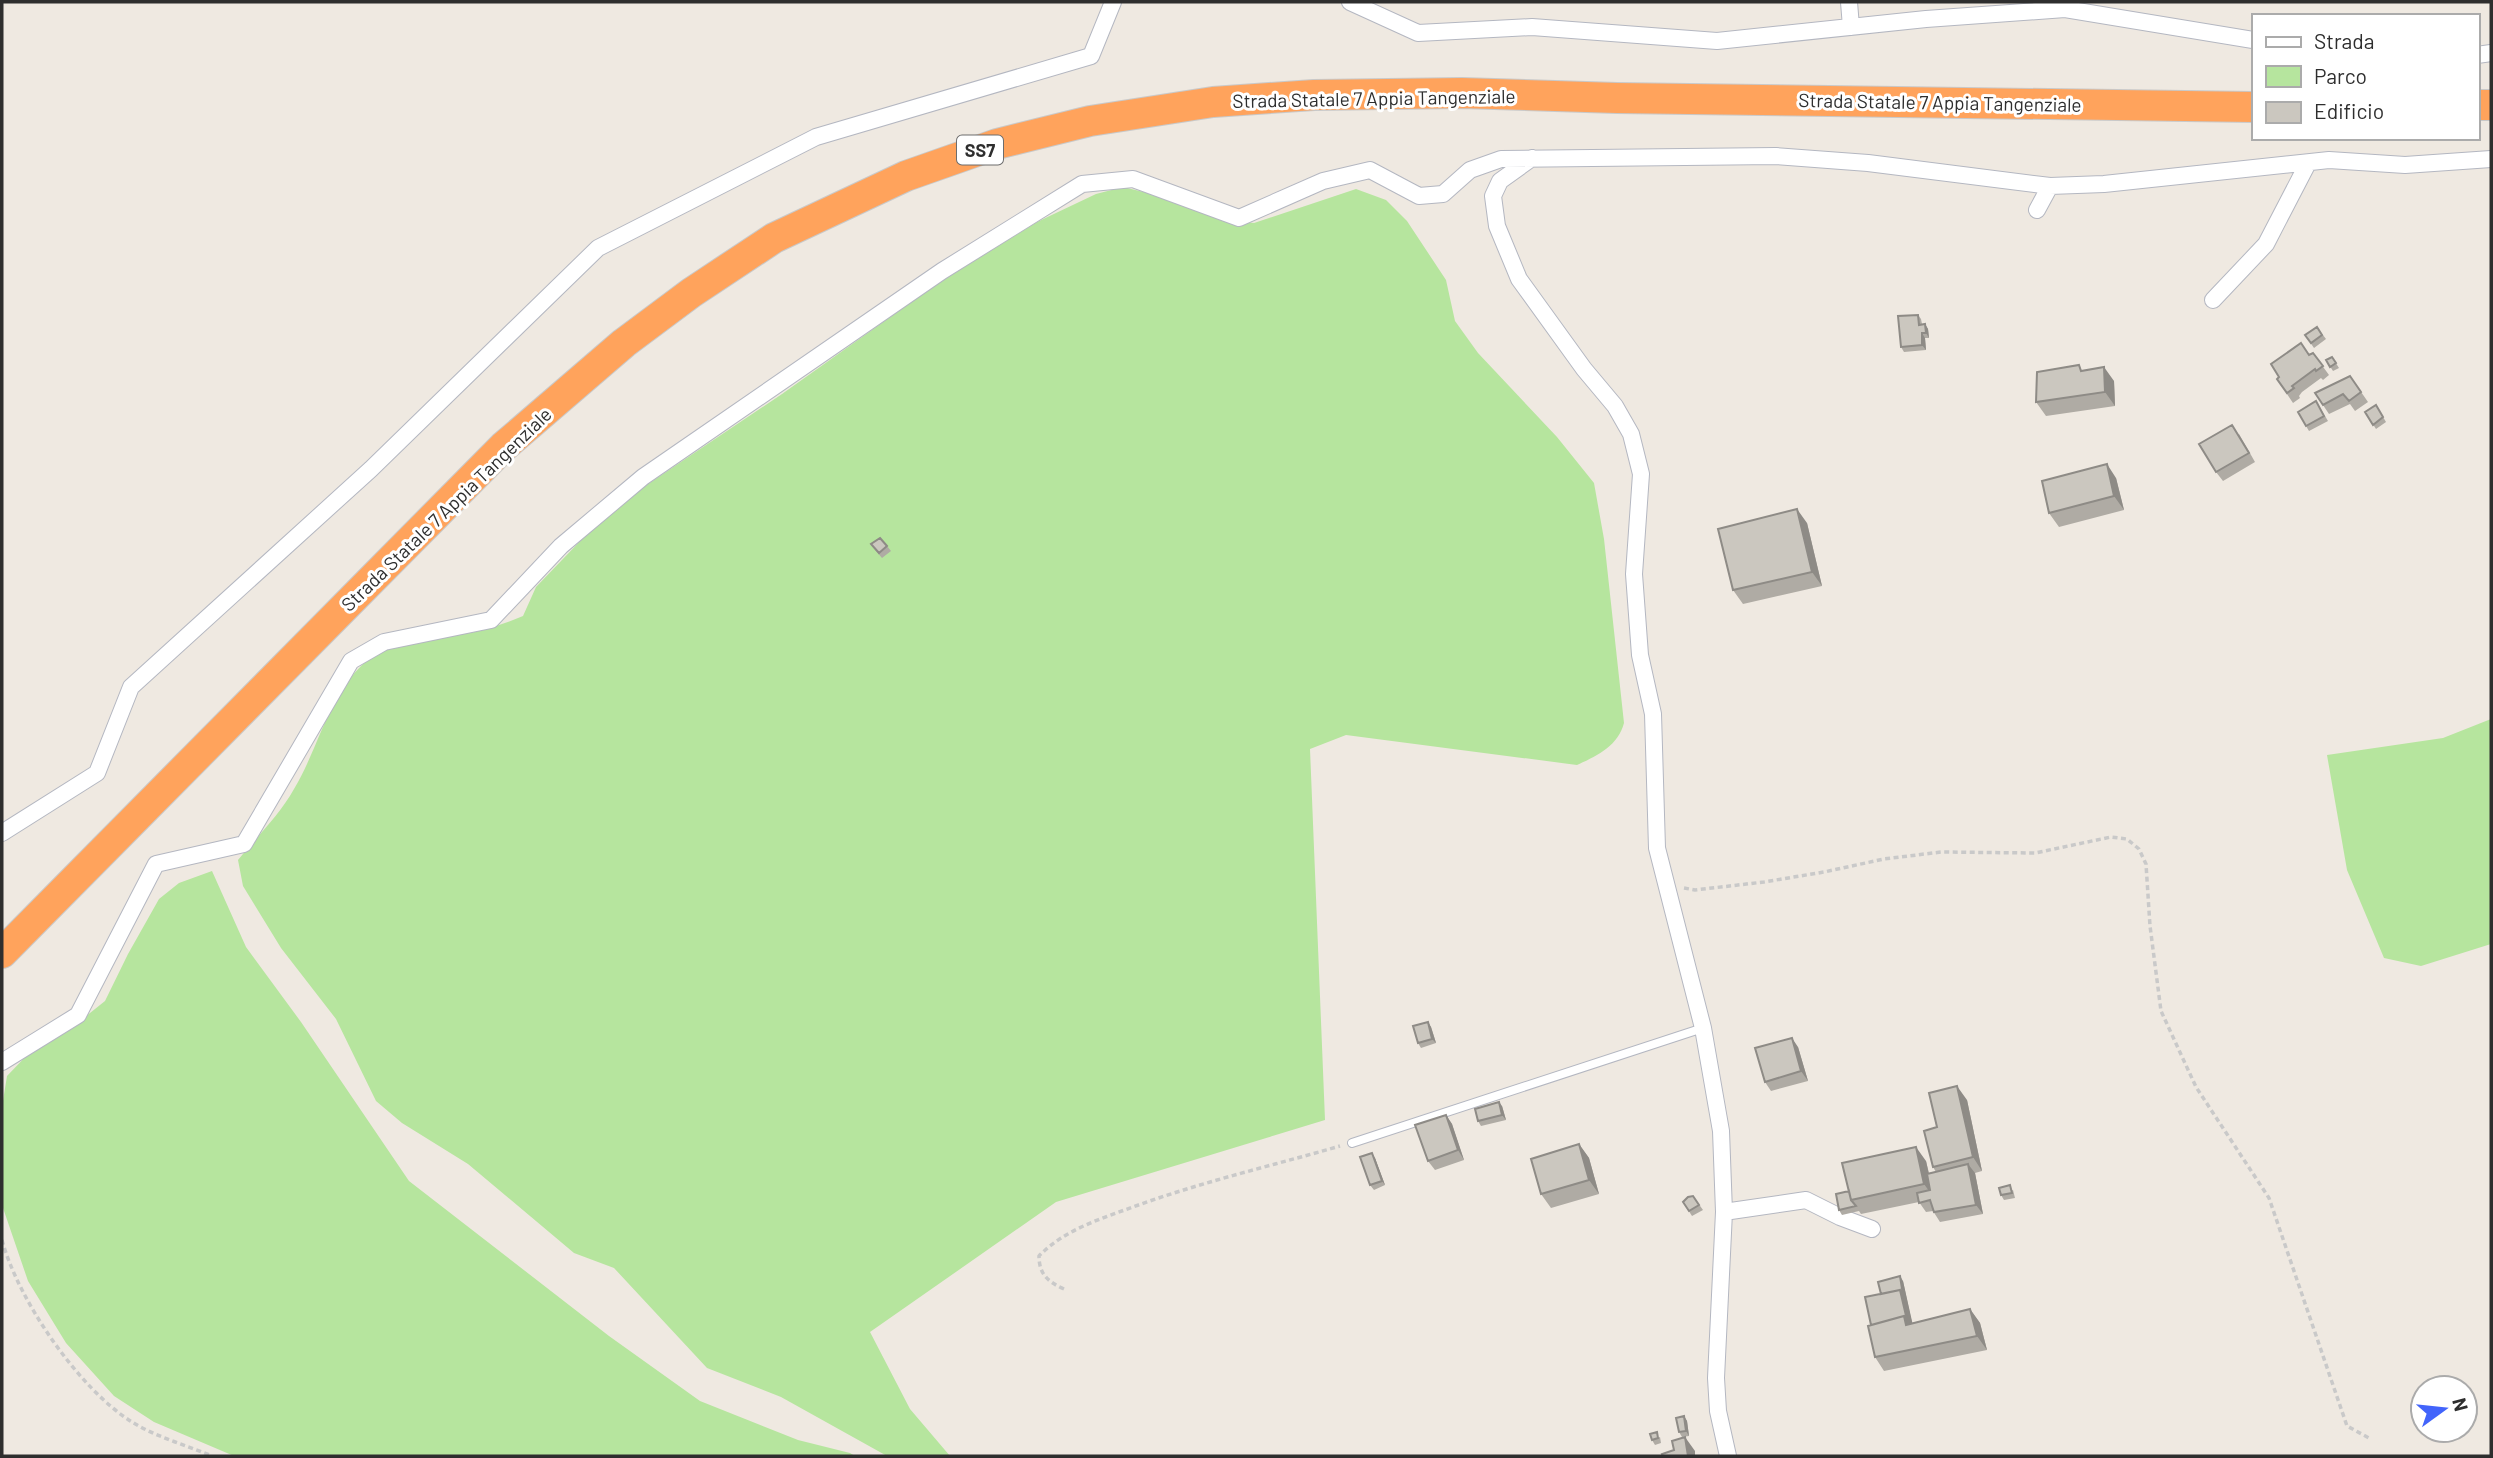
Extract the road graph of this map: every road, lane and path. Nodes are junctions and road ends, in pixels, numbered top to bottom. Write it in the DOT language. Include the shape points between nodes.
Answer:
graph roads {
  1 [pos="1113,2"];
  2 [pos="1350,2"];
  3 [pos="1849,2"];
  4 [pos="1851,27"];
  5 [pos="2252,40"];
  6 [pos="2252,107"];
  7 [pos="1532,158"];
  8 [pos="2491,159"];
  9 [pos="2308,163"];
  10 [pos="2050,186"];
  11 [pos="2037,210"];
  12 [pos="2213,300"];
  13 [pos="2,833"];
  14 [pos="1666,886"];
  15 [pos="2,953"];
  16 [pos="1703,1028"];
  17 [pos="2,1062"];
  18 [pos="1352,1143"];
  19 [pos="1724,1212"];
  20 [pos="1872,1229"];
  21 [pos="2,1240"];
  22 [pos="1064,1289"];
  23 [pos="2369,1438"];
  24 [pos="212,1456"];
  25 [pos="1728,1456"];
  1 -- 13 [label="street" via="1091,56 816,136 598,248 371,469 131,687 97,773"];
  2 -- 4 [label="street" via="1418,33 1532,27 1671,31 1717,41"];
  3 -- 4 [label="street"];
  4 -- 5 [label="street" via="2065,9"];
  6 -- 15 [label="highway, Strada Statale 7 Appia Tangenziale / SS7" via="1462,93 1314,95 1213,102 1090,121 997,144 906,176 774,239 691,293 624,343 503,447"];
  7 -- 10 [label="street" via="1776,156"];
  7 -- 14 [label="street" via="1500,181 1493,196 1496,226 1519,279 1615,406 1631,435 1641,474 1634,575 1640,655 1653,714 1657,848"];
  7 -- 17 [label="street" via="1501,159 1470,170 1443,194 1419,197 1370,170 1323,181 1239,218 1133,179 1082,184 942,271 643,477 561,546 491,620 384,642 351,661 244,844 156,864 78,1015"];
  8 -- 9 [label="street"];
  9 -- 10 [label="street"];
  9 -- 12 [label="street" via="2266,244"];
  10 -- 11 [label="street"];
  14 -- 16 [label="street"];
  14 -- 23 [label="path" via="1695,890 1941,852 2035,853 2111,837 2127,839 2139,849 2146,864 2161,1011 2196,1087 2269,1198 2347,1426"];
  16 -- 18 [label="lane"];
  16 -- 19 [label="street" via="1716,1055"];
  18 -- 22 [label="path" via="1183,1189 1071,1231 1039,1256 1039,1269 1050,1283"];
  19 -- 20 [label="street" via="1806,1200"];
  19 -- 25 [label="street" via="1716,1378"];
  21 -- 24 [label="path" via="41,1324 102,1398 132,1422"];
}
